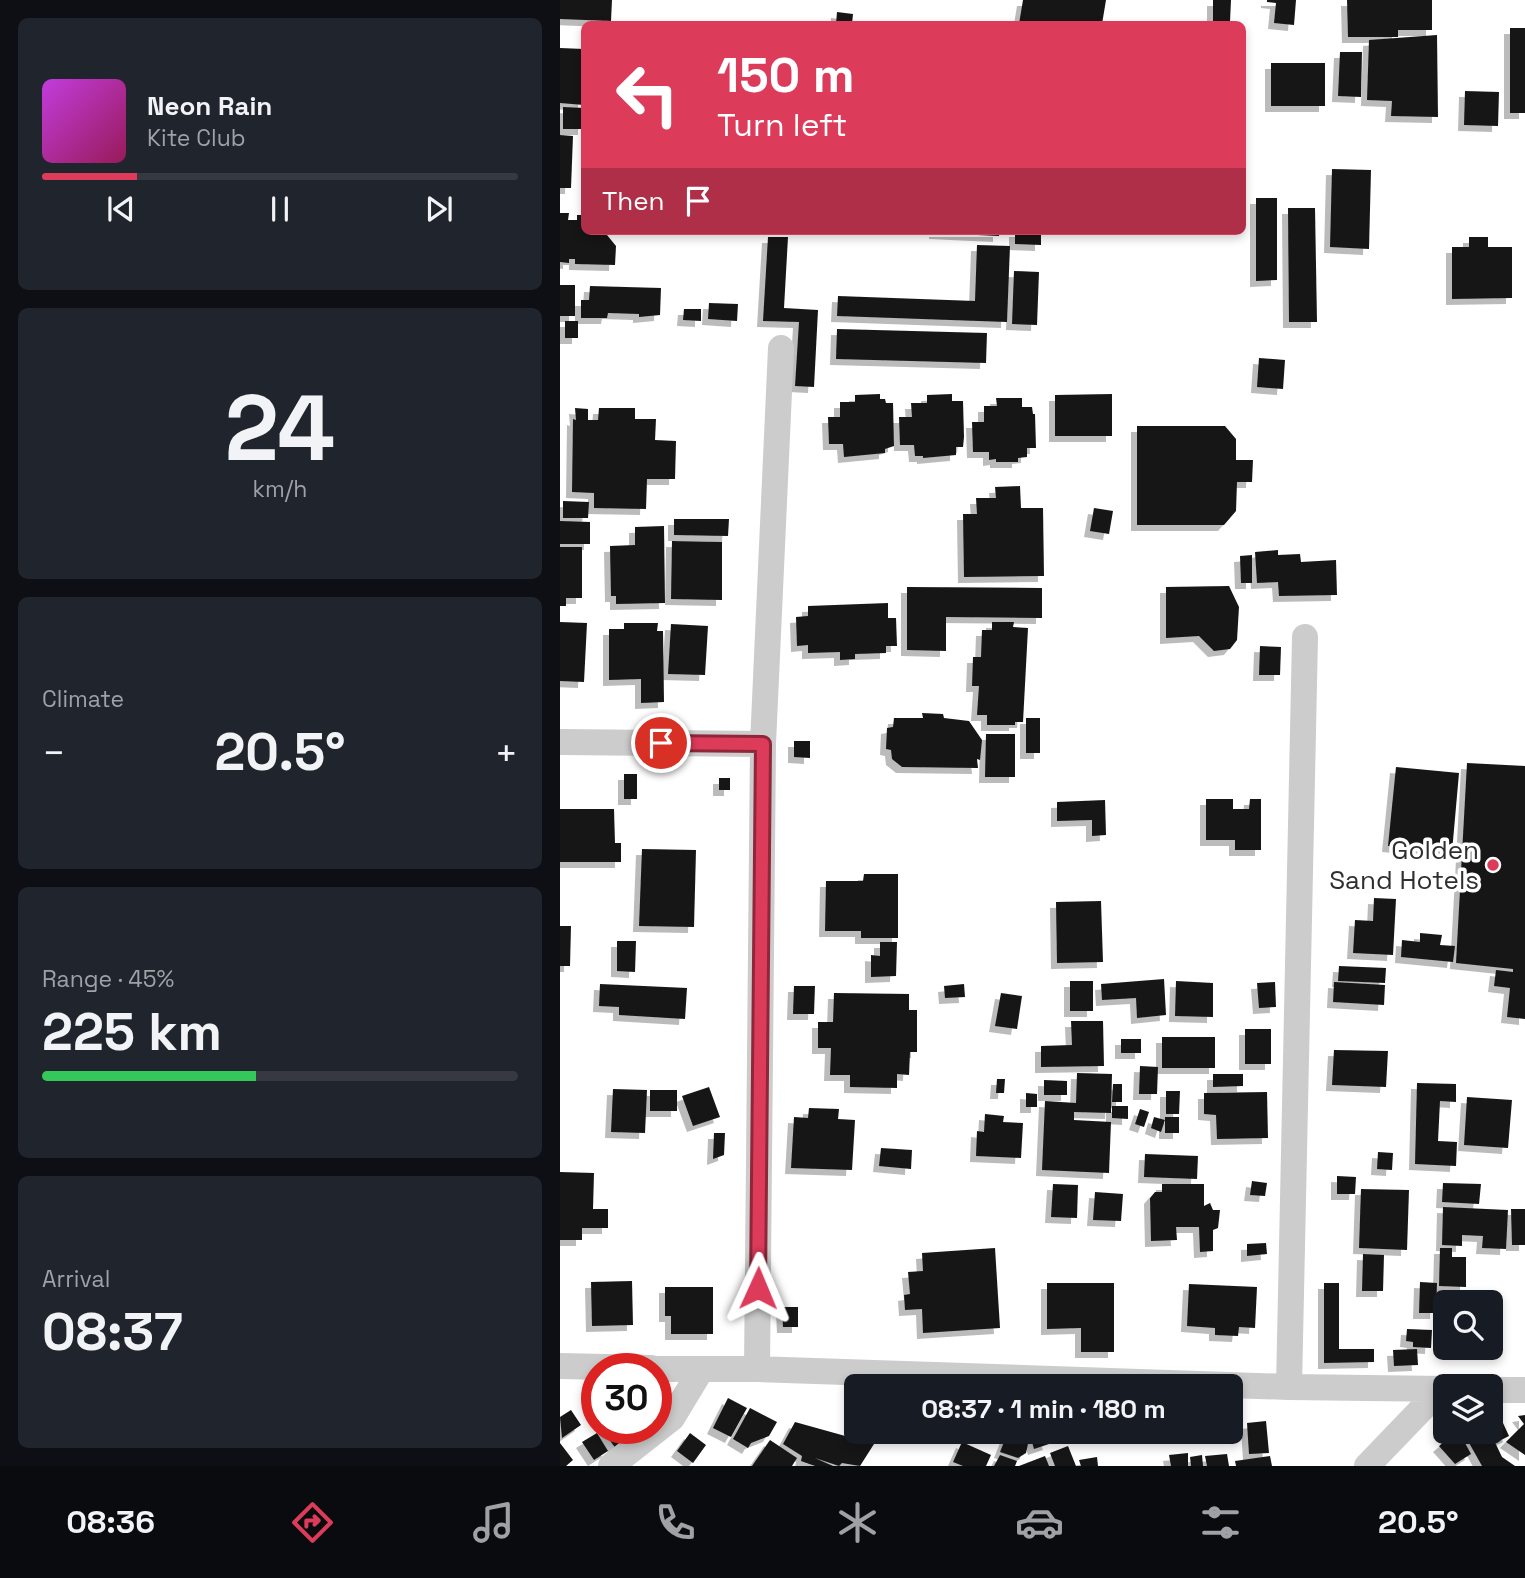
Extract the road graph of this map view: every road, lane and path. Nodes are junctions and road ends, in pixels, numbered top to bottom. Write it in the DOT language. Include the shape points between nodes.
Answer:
graph roads {
  1 [pos="781,348"];
  2 [pos="1305,637"];
  3 [pos="560,742"];
  4 [pos="763,744"];
  5 [pos="560,1366"];
  6 [pos="581,1367"];
  7 [pos="672,1369"];
  8 [pos="757,1369"];
  9 [pos="701,1370"];
  10 [pos="1289,1387"];
  11 [pos="1433,1389"];
  12 [pos="1503,1390"];
  13 [pos="1525,1390"];
  14 [pos="1433,1399"];
  15 [pos="620,1463"];
  16 [pos="1367,1466"];
  1 -- 4 [label="street"];
  2 -- 10 [label="street"];
  3 -- 4 [label="street"];
  4 -- 8 [label="street"];
  5 -- 6 [label="street"];
  7 -- 9 [label="street"];
  8 -- 9 [label="street"];
  8 -- 10 [label="street"];
  9 -- 15 [label="street" via="672,1418"];
  10 -- 11 [label="street"];
  12 -- 13 [label="street"];
  14 -- 16 [label="street"];
}
